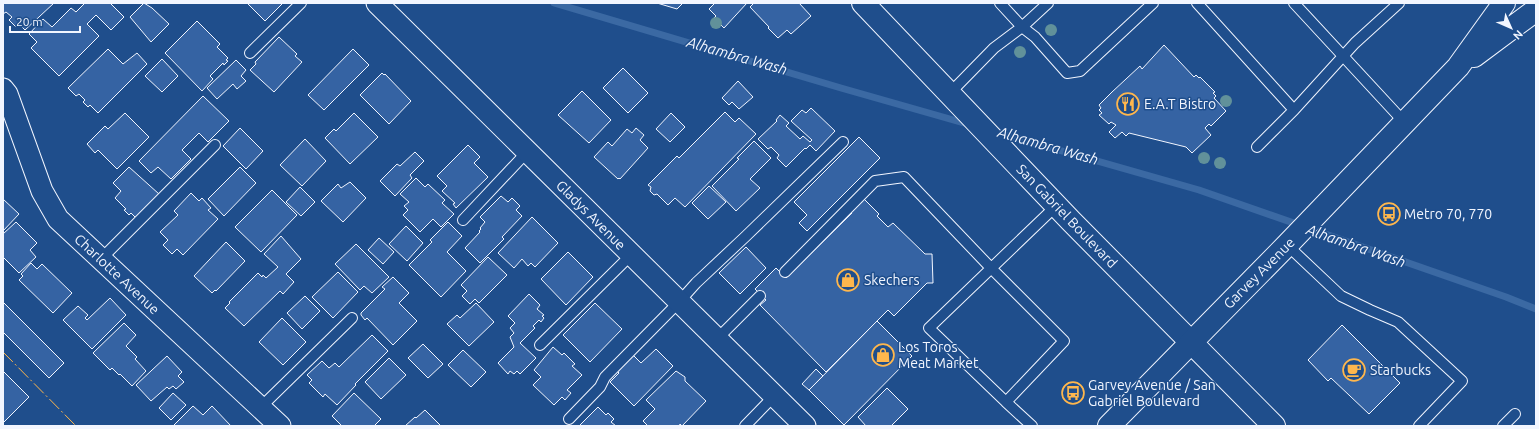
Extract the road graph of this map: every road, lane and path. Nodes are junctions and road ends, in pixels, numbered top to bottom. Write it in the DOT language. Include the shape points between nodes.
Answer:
graph roads {
  1 [pos="301,3"];
  2 [pos="377,3"];
  3 [pos="862,3"];
  4 [pos="1000,3"];
  5 [pos="1048,3"];
  6 [pos="1153,3"];
  7 [pos="1197,3"];
  8 [pos="1294,3"];
  9 [pos="1399,3"];
  10 [pos="1504,3"];
  11 [pos="1536,10"];
  12 [pos="1022,28"];
  13 [pos="250,54"];
  14 [pos="1344,56"];
  15 [pos="1458,67"];
  16 [pos="3,89"];
  17 [pos="946,91"];
  18 [pos="1294,110"];
  19 [pos="1405,123"];
  20 [pos="843,142"];
  21 [pos="215,145"];
  22 [pos="1257,147"];
  23 [pos="527,152"];
  24 [pos="1056,206"];
  25 [pos="463,220"];
  26 [pos="1285,248"];
  27 [pos="631,255"];
  28 [pos="101,260"];
  29 [pos="991,268"];
  30 [pos="785,272"];
  31 [pos="760,296"];
  32 [pos="679,302"];
  33 [pos="352,318"];
  34 [pos="717,339"];
  35 [pos="1190,343"];
  36 [pos="540,345"];
  37 [pos="774,396"];
  38 [pos="1006,402"];
  39 [pos="261,408"];
  40 [pos="1515,414"];
  41 [pos="569,419"];
  42 [pos="280,426"];
  43 [pos="745,426"];
  44 [pos="805,426"];
  45 [pos="1032,426"];
  46 [pos="1109,426"];
  47 [pos="1274,426"];
  48 [pos="1419,426"];
  49 [pos="1503,426"];
  1 -- 13 [label="lane"];
  2 -- 23 [label="street, Gladys Avenue"];
  3 -- 17 [label="main road, San Gabriel Boulevard"];
  4 -- 12 [label="lane"];
  5 -- 12 [label="lane"];
  6 -- 12 [label="lane" via="1080,71 1067,73 1035,37"];
  7 -- 18 [label="lane"];
  8 -- 14 [label="lane"];
  9 -- 14 [label="lane"];
  10 -- 15 [label="main road, Garvey Avenue"];
  11 -- 15 [label="main road, Garvey Avenue"];
  12 -- 17 [label="lane" via="994,48"];
  14 -- 18 [label="lane"];
  14 -- 19 [label="lane"];
  15 -- 19 [label="main road, Garvey Avenue"];
  16 -- 28 [label="street, Charlotte Avenue" via="42,191 58,219"];
  17 -- 24 [label="main road, San Gabriel Boulevard"];
  18 -- 22 [label="lane"];
  19 -- 26 [label="main road, Garvey Avenue"];
  20 -- 32 [label="lane"];
  21 -- 28 [label="lane"];
  23 -- 25 [label="lane"];
  23 -- 27 [label="street, Gladys Avenue"];
  24 -- 29 [label="lane"];
  24 -- 35 [label="main road, San Gabriel Boulevard"];
  26 -- 35 [label="main road, Garvey Avenue"];
  26 -- 48 [label="lane" via="1341,296 1398,322 1462,381"];
  27 -- 32 [label="street, Gladys Avenue"];
  27 -- 36 [label="lane"];
  28 -- 39 [label="street, Charlotte Avenue"];
  29 -- 30 [label="lane" via="904,177 875,181"];
  29 -- 38 [label="lane" via="1064,341"];
  29 -- 38 [label="lane" via="929,328"];
  31 -- 34 [label="lane"];
  32 -- 34 [label="street, Gladys Avenue"];
  32 -- 41 [label="lane" via="605,377 600,387"];
  33 -- 39 [label="lane"];
  34 -- 37 [label="street, Gladys Avenue"];
  35 -- 46 [label="main road, Garvey Avenue"];
  35 -- 47 [label="main road, San Gabriel Boulevard"];
  37 -- 43 [label="lane"];
  37 -- 44 [label="street, Gladys Avenue"];
  38 -- 45 [label="lane"];
  39 -- 42 [label="street, Charlotte Avenue"];
  40 -- 49 [label="lane"];
}
